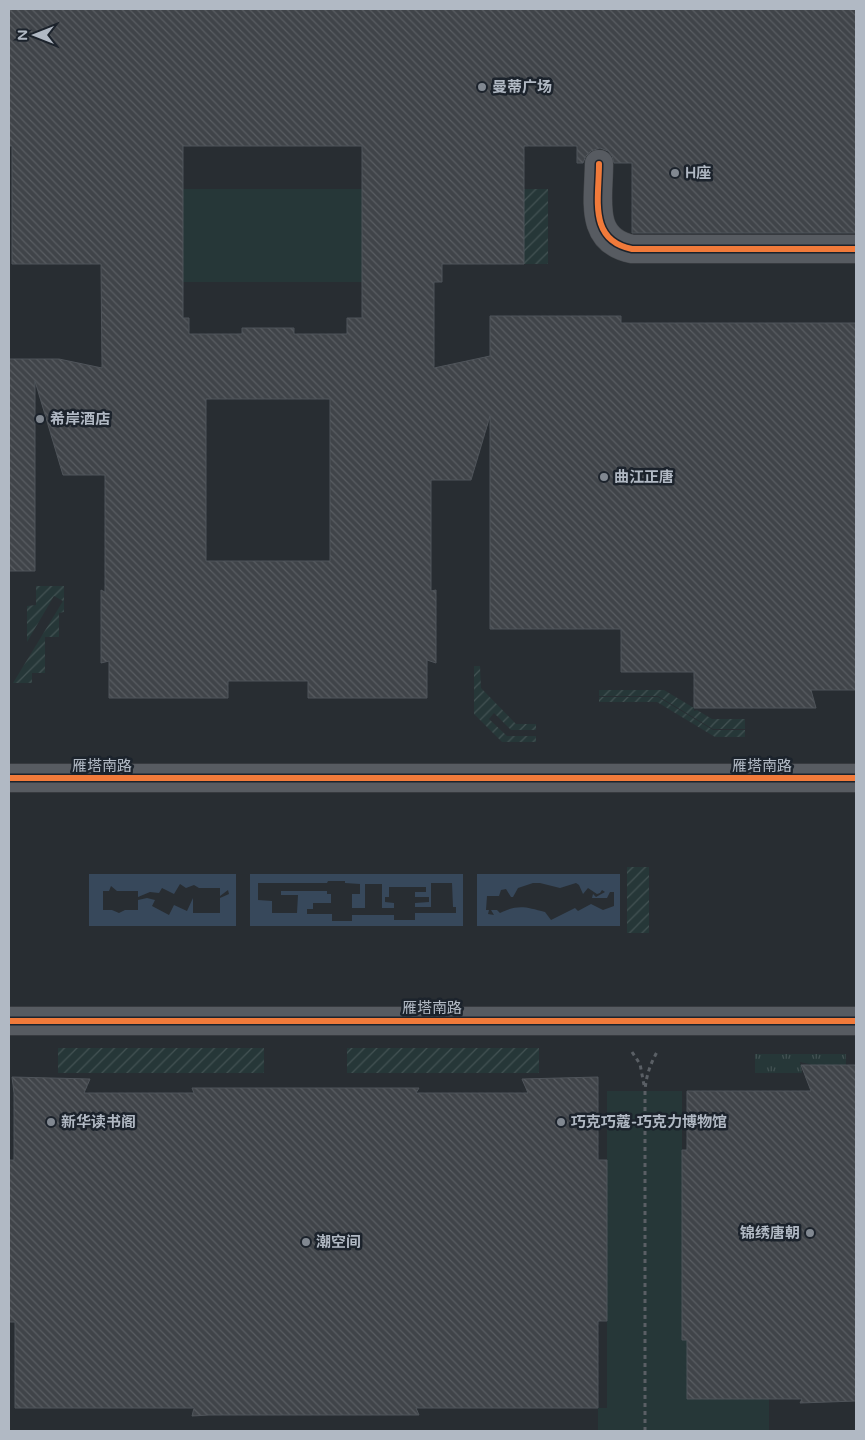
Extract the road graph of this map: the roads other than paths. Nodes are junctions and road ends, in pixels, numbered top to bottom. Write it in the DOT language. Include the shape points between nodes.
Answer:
graph roads {
  1 [pos="599,164"];
  2 [pos="856,249"];
  3 [pos="9,778"];
  4 [pos="856,778"];
  5 [pos="9,1021"];
  6 [pos="856,1021"];
  1 -- 2 [label="street" via="602,229 619,247"];
  3 -- 4 [label="street, 雁塔南路"];
  5 -- 6 [label="street, 雁塔南路"];
}
